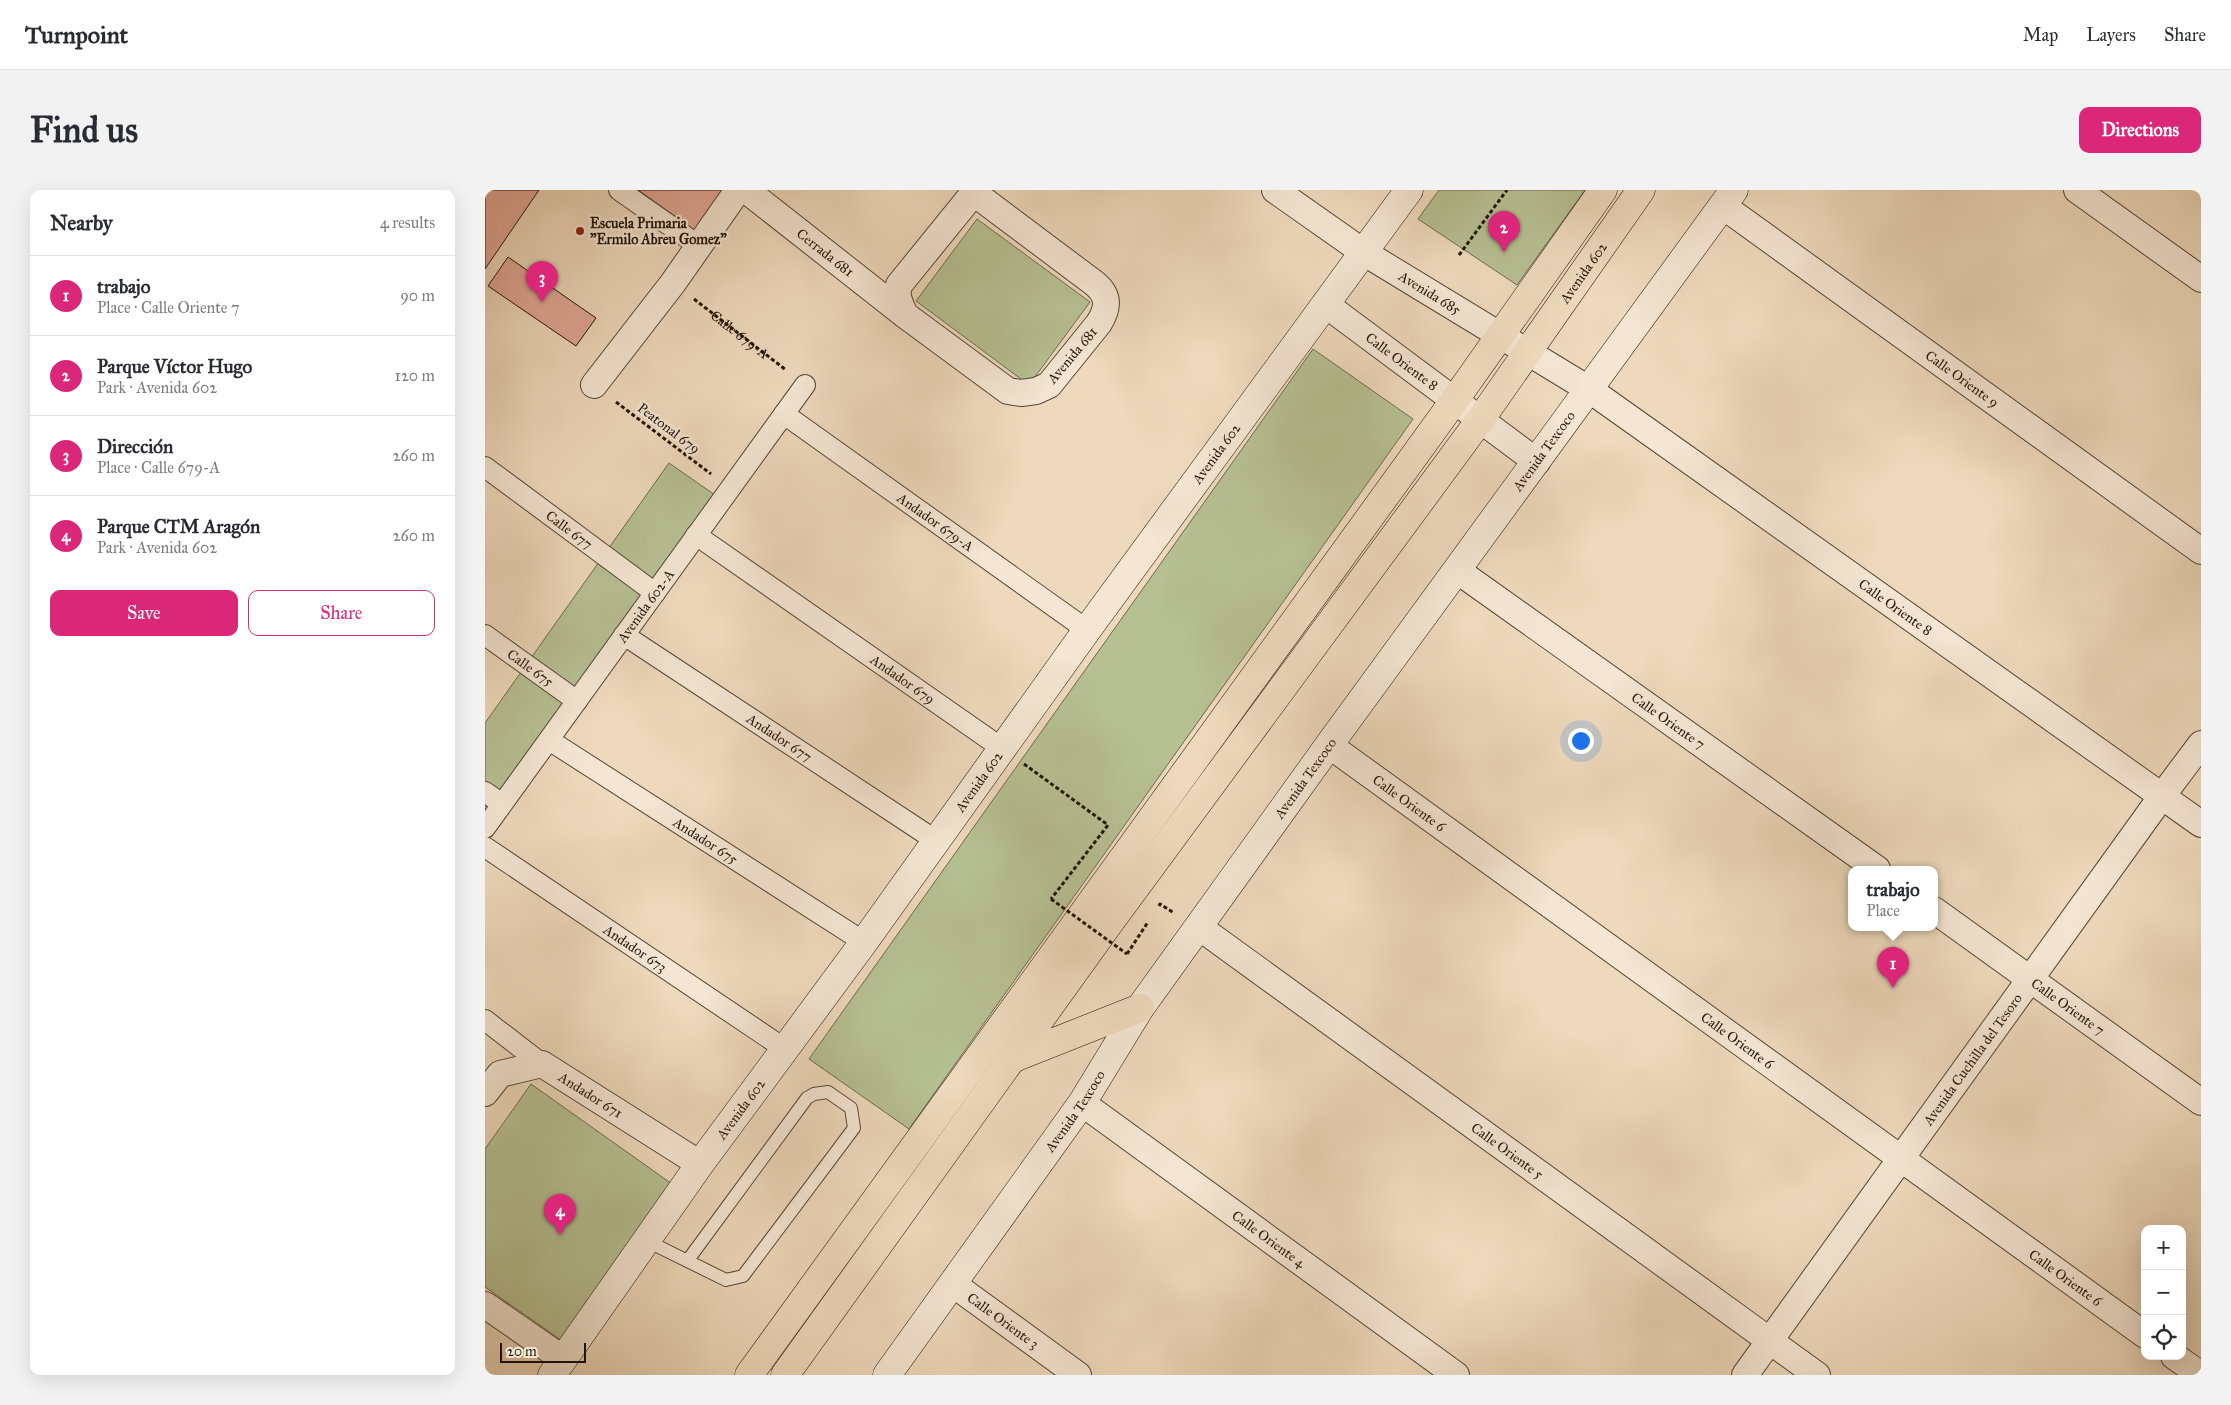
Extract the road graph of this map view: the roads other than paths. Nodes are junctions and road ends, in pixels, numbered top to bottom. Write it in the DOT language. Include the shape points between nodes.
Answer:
graph roads {
  1 [pos="619,190"];
  2 [pos="739,190"];
  3 [pos="746,190"];
  4 [pos="1275,190"];
  5 [pos="1409,190"];
  6 [pos="1603,190"];
  7 [pos="1641,190"];
  8 [pos="2077,190"];
  9 [pos="975,191"];
  10 [pos="1729,198"];
  11 [pos="699,246"];
  12 [pos="1363,252"];
  13 [pos="2201,279"];
  14 [pos="1325,304"];
  15 [pos="905,315"];
  16 [pos="1499,336"];
  17 [pos="1526,353"];
  18 [pos="805,384"];
  19 [pos="594,385"];
  20 [pos="1590,390"];
  21 [pos="1454,401"];
  22 [pos="784,414"];
  23 [pos="1480,420"];
  24 [pos="1537,462"];
  25 [pos="485,467"];
  26 [pos="697,535"];
  27 [pos="2201,551"];
  28 [pos="1458,571"];
  29 [pos="655,593"];
  30 [pos="1087,630"];
  31 [pos="485,635"];
  32 [pos="624,635"];
  33 [pos="577,701"];
  34 [pos="549,740"];
  35 [pos="2201,744"];
  36 [pos="1329,745"];
  37 [pos="1003,749"];
  38 [pos="485,792"];
  39 [pos="2162,796"];
  40 [pos="502,804"];
  41 [pos="2201,824"];
  42 [pos="485,828"];
  43 [pos="935,840"];
  44 [pos="485,847"];
  45 [pos="1873,866"];
  46 [pos="1938,913"];
  47 [pos="1199,927"];
  48 [pos="864,942"];
  49 [pos="2031,979"];
  50 [pos="1140,1008"];
  51 [pos="485,1020"];
  52 [pos="785,1049"];
  53 [pos="1014,1058"];
  54 [pos="542,1064"];
  55 [pos="485,1093"];
  56 [pos="2201,1102"];
  57 [pos="1082,1103"];
  58 [pos="1901,1160"];
  59 [pos="700,1164"];
  60 [pos="647,1241"];
  61 [pos="688,1260"];
  62 [pos="953,1284"];
  63 [pos="485,1305"];
  64 [pos="2141,1332"];
  65 [pos="1770,1341"];
  66 [pos="2180,1360"];
  67 [pos="557,1367"];
  68 [pos="749,1375"];
  69 [pos="785,1375"];
  70 [pos="887,1375"];
  71 [pos="1078,1375"];
  72 [pos="1456,1375"];
  73 [pos="1745,1375"];
  74 [pos="1817,1375"];
  75 [pos="2201,1375"];
  1 -- 11 [label="street"];
  2 -- 11 [label="street"];
  3 -- 15 [label="street, Cerrada 681"];
  4 -- 12 [label="street, Avenida 685"];
  5 -- 12 [label="main road, Avenida 602"];
  6 -- 16 [label="main road"];
  7 -- 17 [label="main road, Avenida 602"];
  8 -- 13 [label="street"];
  9 -- 15 [label="street" via="899,285 898,299"];
  9 -- 15 [label="street, Avenida 681" via="1102,289 1107,301 1105,312 1049,385 1021,393 1007,391"];
  10 -- 20 [label="main road, Avenida Texcoco"];
  10 -- 27 [label="street, Calle Oriente 9"];
  11 -- 19 [label="street"];
  12 -- 14 [label="main road, Avenida 602"];
  12 -- 16 [label="street, Avenida 685"];
  14 -- 21 [label="street, Calle Oriente 8"];
  14 -- 30 [label="main road, Avenida 602"];
  16 -- 17 [label="street, Avenida 685"];
  16 -- 21 [label="main road"];
  17 -- 20 [label="street, Avenida 685"];
  17 -- 23 [label="main road, Avenida 602"];
  18 -- 22 [label="street, Avenida 602-A"];
  20 -- 24 [label="main road, Avenida Texcoco"];
  20 -- 39 [label="street, Calle Oriente 8"];
  21 -- 23 [label="street, Calle Oriente 8"];
  21 -- 68 [label="main road"];
  22 -- 26 [label="street, Avenida 602-A"];
  22 -- 30 [label="street, Andador 679-A"];
  23 -- 24 [label="street"];
  23 -- 53 [label="main road, Avenida 602"];
  24 -- 28 [label="main road, Avenida Texcoco"];
  25 -- 29 [label="street, Calle 677"];
  26 -- 29 [label="street, Avenida 602-A"];
  26 -- 37 [label="street, Andador 679"];
  28 -- 36 [label="main road, Avenida Texcoco"];
  28 -- 45 [label="street, Calle Oriente 7"];
  29 -- 32 [label="street, Avenida 602-A"];
  30 -- 37 [label="main road, Avenida 602"];
  31 -- 33 [label="street, Calle 675"];
  32 -- 33 [label="street, Avenida 602-A"];
  32 -- 43 [label="street, Andador 677"];
  33 -- 34 [label="street, Avenida 602-A"];
  34 -- 40 [label="street, Avenida 602-A"];
  34 -- 48 [label="street, Andador 675"];
  35 -- 39 [label="street, Avenida Cuchilla del Tesoro"];
  36 -- 47 [label="main road, Avenida Texcoco"];
  36 -- 58 [label="street, Calle Oriente 6"];
  37 -- 43 [label="main road, Avenida 602"];
  38 -- 40 [label="street"];
  39 -- 41 [label="street, Calle Oriente 8"];
  39 -- 49 [label="street, Avenida Cuchilla del Tesoro"];
  40 -- 42 [label="street, Avenida 602-A"];
  43 -- 48 [label="main road, Avenida 602"];
  44 -- 52 [label="street, Andador 673"];
  46 -- 49 [label="street, Calle Oriente 7"];
  47 -- 50 [label="main road, Avenida Texcoco"];
  47 -- 65 [label="street, Calle Oriente 5"];
  48 -- 52 [label="main road, Avenida 602"];
  49 -- 56 [label="street, Calle Oriente 7"];
  49 -- 58 [label="street, Avenida Cuchilla del Tesoro"];
  50 -- 53 [label="main road"];
  50 -- 57 [label="main road, Avenida Texcoco"];
  51 -- 54 [label="street, Andador 671"];
  52 -- 59 [label="main road, Avenida 602"];
  53 -- 69 [label="main road, Avenida 602"];
  54 -- 55 [label="street" via="500,1074"];
  54 -- 59 [label="street, Andador 671"];
  57 -- 62 [label="main road, Avenida Texcoco"];
  57 -- 72 [label="street, Calle Oriente 4"];
  58 -- 64 [label="street, Calle Oriente 6"];
  58 -- 65 [label="street, Avenida Cuchilla del Tesoro"];
  59 -- 60 [label="main road, Avenida 602"];
  60 -- 61 [label="lane"];
  60 -- 67 [label="main road, Avenida 602"];
  61 -- 61 [label="lane" via="807,1098 828,1092 851,1108 854,1128 743,1276 726,1280"];
  62 -- 70 [label="main road, Avenida Texcoco"];
  62 -- 71 [label="street, Calle Oriente 3"];
  63 -- 67 [label="street"];
  65 -- 73 [label="street, Avenida Cuchilla del Tesoro"];
  65 -- 74 [label="street, Calle Oriente 5"];
  66 -- 75 [label="street"];
}
